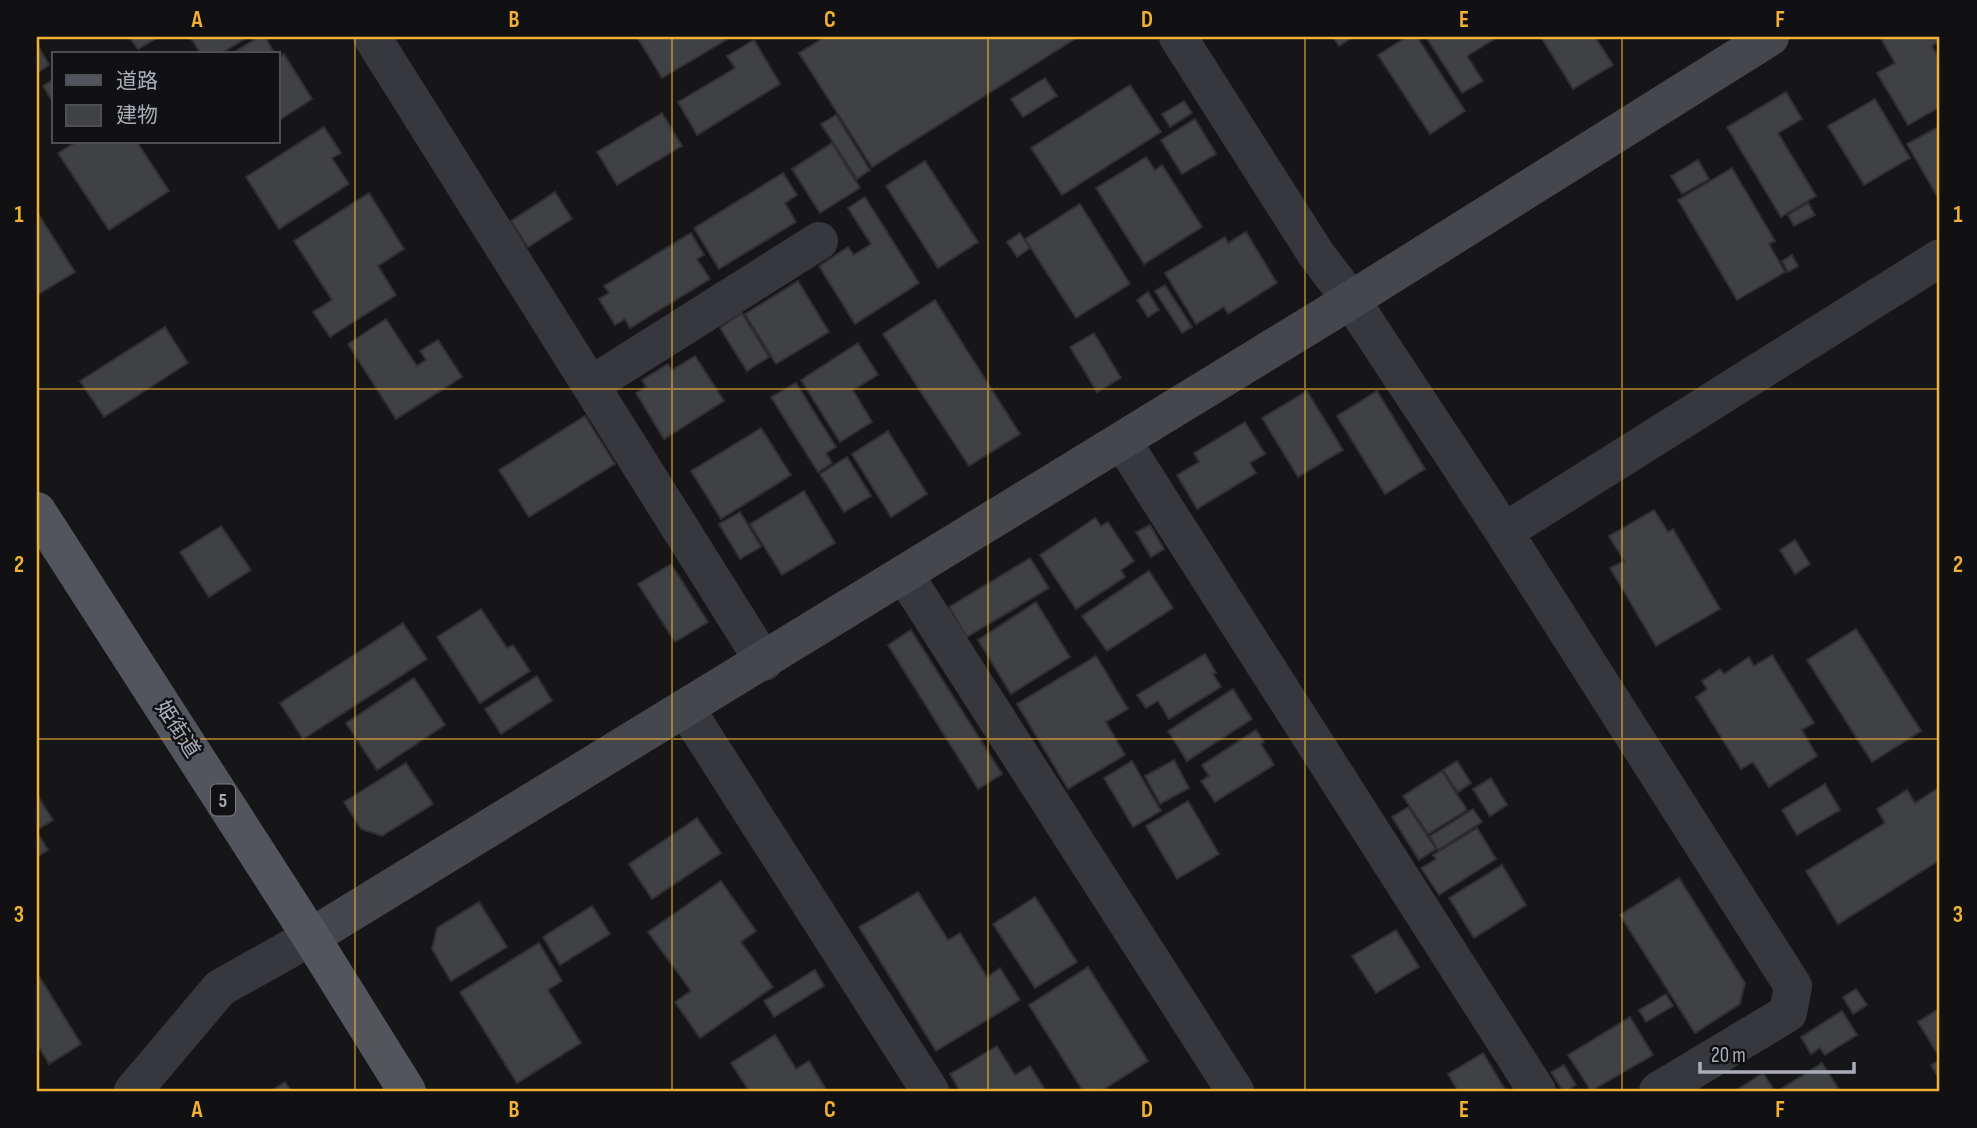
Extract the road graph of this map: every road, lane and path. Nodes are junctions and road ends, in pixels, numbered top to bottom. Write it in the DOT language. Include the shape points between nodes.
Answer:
graph roads {
  1 [pos="372,37"];
  2 [pos="1178,37"];
  3 [pos="1770,37"];
  4 [pos="819,242"];
  5 [pos="1940,258"];
  6 [pos="1351,300"];
  7 [pos="591,385"];
  8 [pos="1122,441"];
  9 [pos="37,511"];
  10 [pos="1504,532"];
  11 [pos="904,573"];
  12 [pos="764,662"];
  13 [pos="685,709"];
  14 [pos="312,937"];
  15 [pos="133,1091"];
  16 [pos="407,1091"];
  17 [pos="930,1091"];
  18 [pos="1235,1091"];
  19 [pos="1537,1091"];
  20 [pos="1658,1091"];
  1 -- 7 [label="street"];
  2 -- 6 [label="street" via="1316,254"];
  3 -- 6 [label="street"];
  4 -- 7 [label="street"];
  5 -- 10 [label="street"];
  6 -- 8 [label="street"];
  6 -- 10 [label="street"];
  7 -- 12 [label="street"];
  8 -- 11 [label="street"];
  8 -- 19 [label="street"];
  9 -- 14 [label="main road, 姫街道 / 5"];
  10 -- 20 [label="street" via="1793,986 1787,1013"];
  11 -- 12 [label="street"];
  11 -- 18 [label="street"];
  12 -- 13 [label="street"];
  13 -- 14 [label="street"];
  13 -- 17 [label="street"];
  14 -- 15 [label="street" via="220,988"];
  14 -- 16 [label="main road, 姫街道 / 5"];
}
